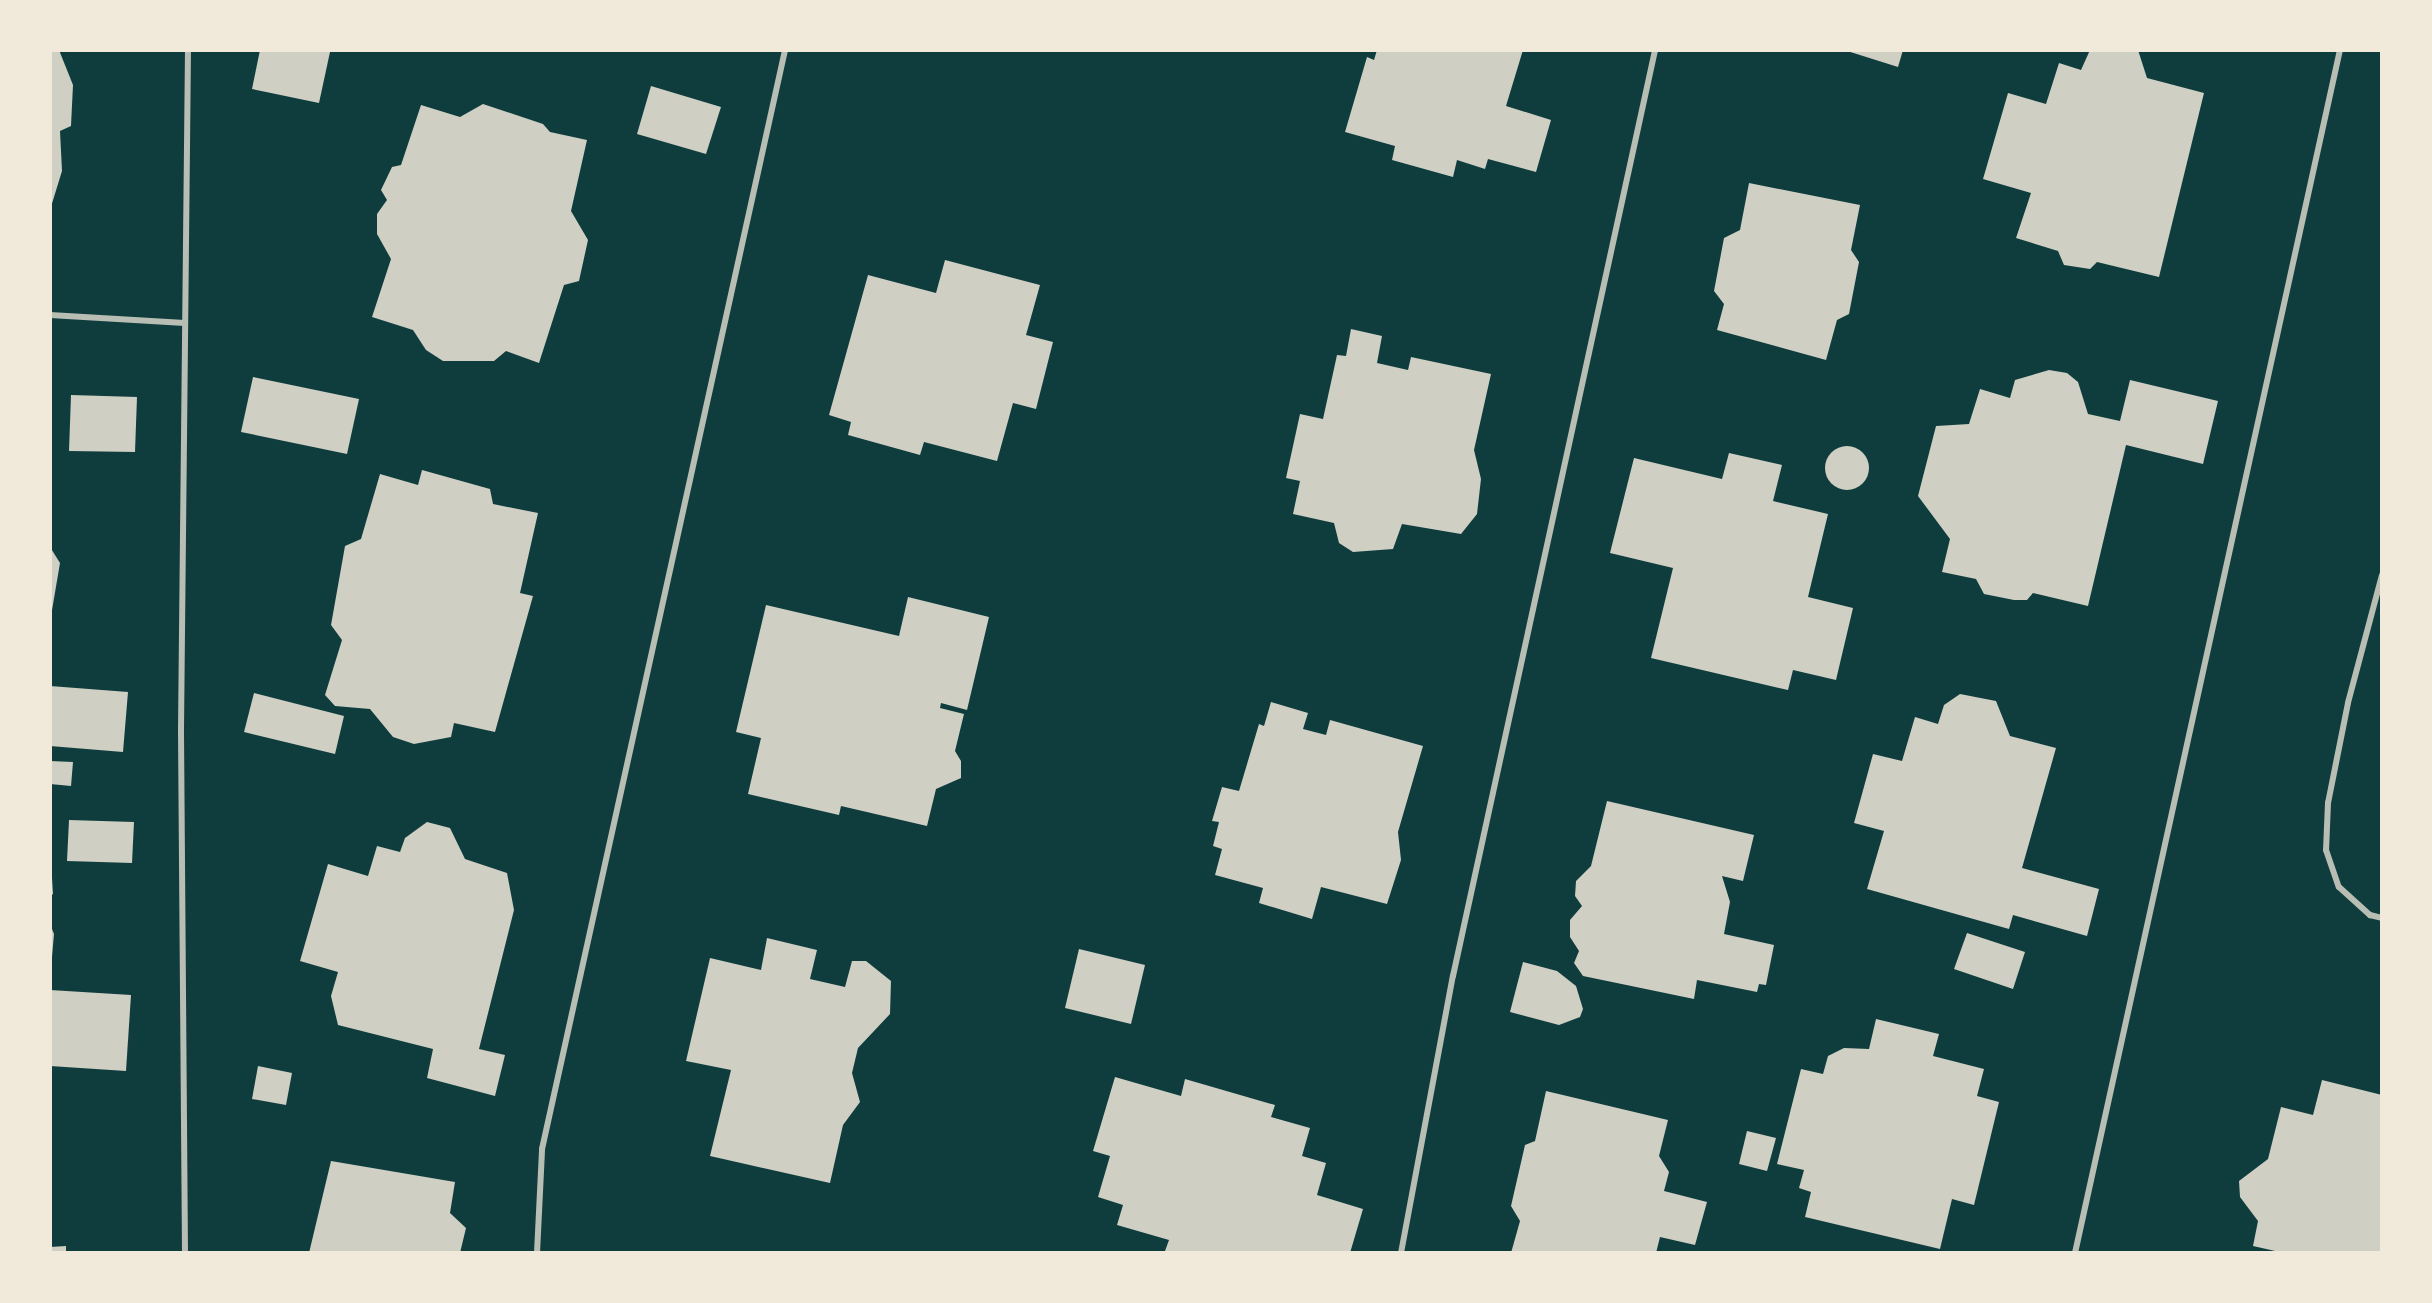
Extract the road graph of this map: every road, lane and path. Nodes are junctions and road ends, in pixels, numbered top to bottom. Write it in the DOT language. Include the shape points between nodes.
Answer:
graph roads {
  1 [pos="188,50"];
  2 [pos="785,50"];
  3 [pos="1655,50"];
  4 [pos="2340,50"];
  5 [pos="50,315"];
  6 [pos="185,323"];
  7 [pos="2382,575"];
  8 [pos="2382,918"];
  9 [pos="185,1253"];
  10 [pos="537,1253"];
  11 [pos="1401,1253"];
  12 [pos="2075,1253"];
  1 -- 6 [label="lane"];
  2 -- 10 [label="lane" via="542,1149"];
  3 -- 11 [label="lane" via="1453,976"];
  4 -- 12 [label="lane"];
  5 -- 6 [label="lane"];
  6 -- 9 [label="lane"];
  7 -- 8 [label="lane" via="2348,703 2328,803 2326,850 2339,887 2370,915"];
}
